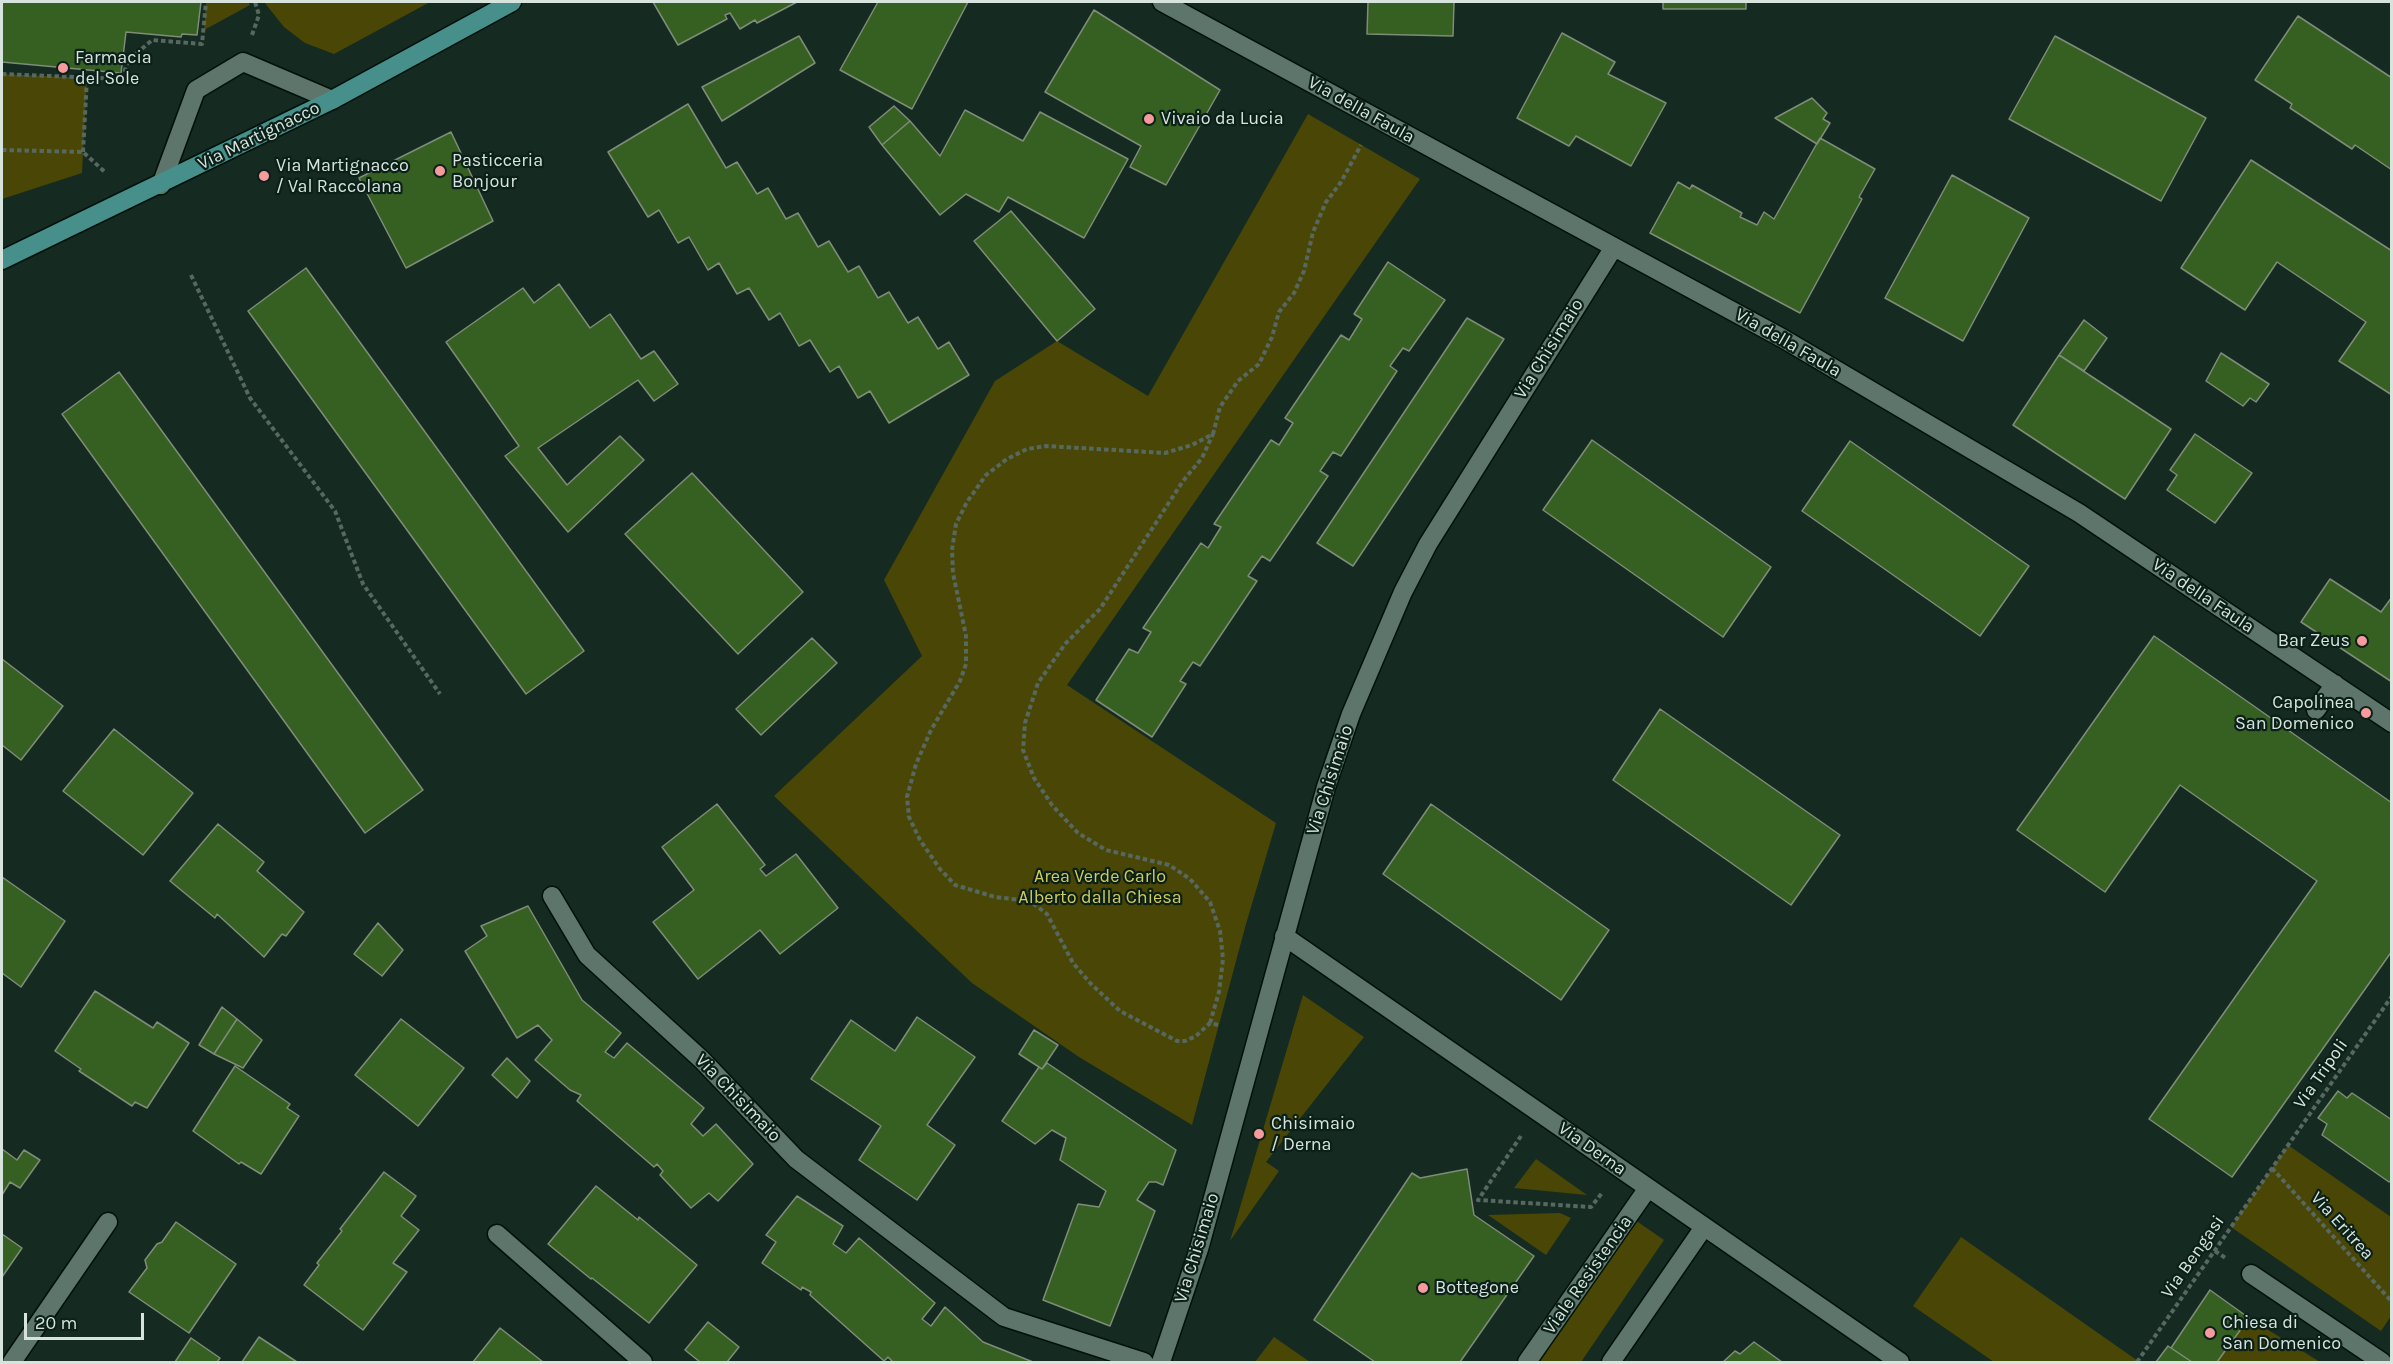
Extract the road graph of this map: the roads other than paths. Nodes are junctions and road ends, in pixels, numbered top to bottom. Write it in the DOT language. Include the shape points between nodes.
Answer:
graph roads {
  1 [pos="512,2"];
  2 [pos="1162,2"];
  3 [pos="332,100"];
  4 [pos="160,184"];
  5 [pos="1614,247"];
  6 [pos="2,260"];
  7 [pos="2335,684"];
  8 [pos="2316,710"];
  9 [pos="2391,723"];
  10 [pos="552,896"];
  11 [pos="1284,936"];
  12 [pos="1648,1188"];
  13 [pos="108,1222"];
  14 [pos="1704,1227"];
  15 [pos="497,1234"];
  16 [pos="2251,1274"];
  17 [pos="2391,1354"];
  18 [pos="12,1362"];
  19 [pos="643,1362"];
  20 [pos="1144,1362"];
  21 [pos="1161,1362"];
  22 [pos="1527,1362"];
  23 [pos="1611,1362"];
  24 [pos="1900,1362"];
  25 [pos="2384,1362"];
  1 -- 3 [label="main road, Via Martignacco"];
  2 -- 5 [label="street, Via della Faula"];
  3 -- 4 [label="main road, Via Martignacco"];
  3 -- 4 [label="street" via="243,62 196,90"];
  4 -- 6 [label="main road, Via Martignacco"];
  5 -- 7 [label="street, Via della Faula" via="1782,338 2079,513"];
  5 -- 11 [label="street, Via Chisimaio" via="1461,489 1404,591 1351,714"];
  7 -- 8 [label="street"];
  7 -- 9 [label="street, Via della Faula"];
  10 -- 20 [label="street, Via Chisimaio" via="587,956 702,1060 796,1159 1004,1317"];
  11 -- 12 [label="street, Via Derna"];
  11 -- 21 [label="street, Via Chisimaio" via="1198,1249"];
  12 -- 14 [label="street, Via Derna"];
  12 -- 22 [label="street, Viale Resistencia"];
  13 -- 18 [label="street"];
  14 -- 23 [label="street"];
  14 -- 24 [label="street, Via Derna"];
  15 -- 19 [label="street"];
  16 -- 25 [label="street"];
  17 -- 25 [label="street"];
}
